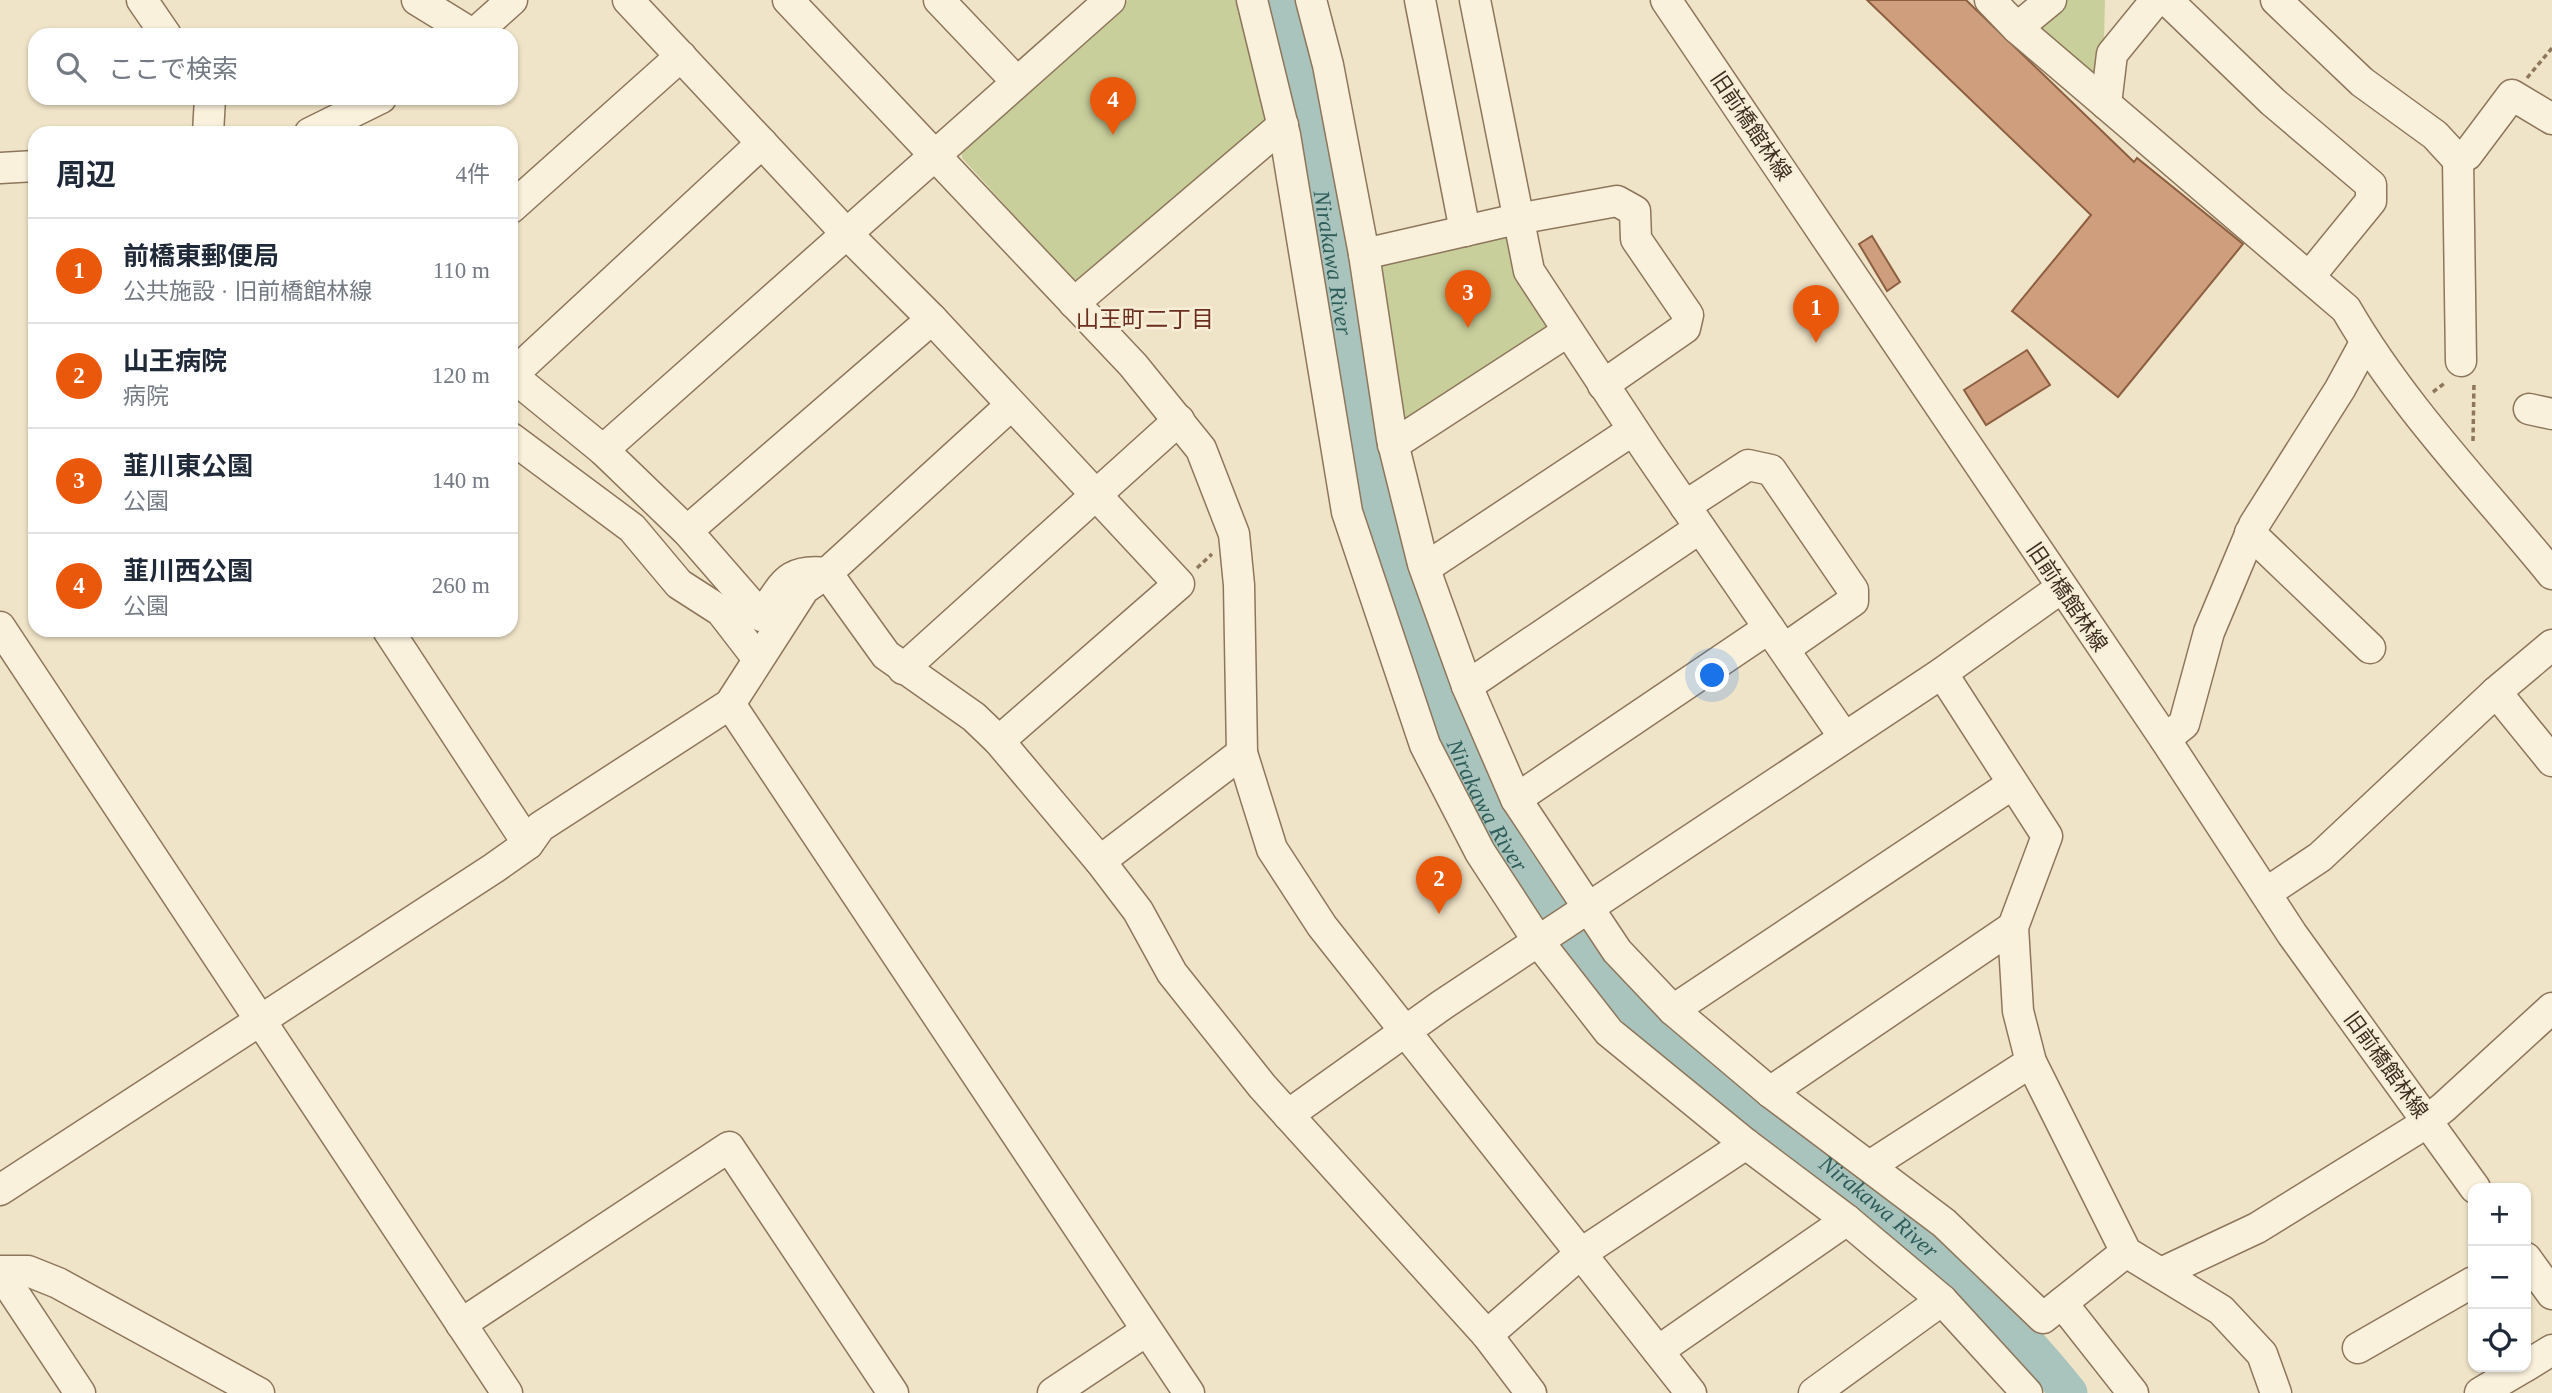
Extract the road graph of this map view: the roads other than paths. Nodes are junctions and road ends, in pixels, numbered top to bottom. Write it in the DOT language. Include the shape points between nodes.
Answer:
graph roads {
  1 [pos="142,0"];
  2 [pos="417,0"];
  3 [pos="512,0"];
  4 [pos="628,0"];
  5 [pos="788,0"];
  6 [pos="939,0"];
  7 [pos="1110,0"];
  8 [pos="1252,0"];
  9 [pos="1311,0"];
  10 [pos="1420,0"];
  11 [pos="1475,0"];
  12 [pos="1666,0"];
  13 [pos="1990,0"];
  14 [pos="2052,0"];
  15 [pos="2156,0"];
  16 [pos="2167,0"];
  17 [pos="2276,0"];
  18 [pos="161,28"];
  19 [pos="462,28"];
  20 [pos="481,28"];
  21 [pos="2017,28"];
  22 [pos="681,56"];
  23 [pos="1016,81"];
  24 [pos="2106,104"];
  25 [pos="210,105"];
  26 [pos="367,105"];
  27 [pos="2552,119"];
  28 [pos="1283,125"];
  29 [pos="208,126"];
  30 [pos="324,126"];
  31 [pos="762,144"];
  32 [pos="933,154"];
  33 [pos="2458,160"];
  34 [pos="28,166"];
  35 [pos="0,168"];
  36 [pos="518,202"];
  37 [pos="1517,219"];
  38 [pos="1465,231"];
  39 [pos="845,232"];
  40 [pos="1364,254"];
  41 [pos="2309,277"];
  42 [pos="1074,303"];
  43 [pos="932,319"];
  44 [pos="1567,332"];
  45 [pos="2365,343"];
  46 [pos="2461,361"];
  47 [pos="518,369"];
  48 [pos="518,381"];
  49 [pos="1603,385"];
  50 [pos="1010,406"];
  51 [pos="1179,420"];
  52 [pos="1633,430"];
  53 [pos="518,443"];
  54 [pos="1393,445"];
  55 [pos="603,450"];
  56 [pos="1094,495"];
  57 [pos="1693,517"];
  58 [pos="687,531"];
  59 [pos="2250,533"];
  60 [pos="1425,568"];
  61 [pos="827,573"];
  62 [pos="2552,575"];
  63 [pos="2061,588"];
  64 [pos="0,627"];
  65 [pos="393,637"];
  66 [pos="1777,638"];
  67 [pos="2552,645"];
  68 [pos="2370,648"];
  69 [pos="758,659"];
  70 [pos="903,670"];
  71 [pos="1942,673"];
  72 [pos="1466,686"];
  73 [pos="2496,692"];
  74 [pos="730,704"];
  75 [pos="1844,737"];
  76 [pos="2165,739"];
  77 [pos="999,741"];
  78 [pos="1242,753"];
  79 [pos="2552,761"];
  80 [pos="2011,785"];
  81 [pos="1516,799"];
  82 [pos="528,844"];
  83 [pos="1100,861"];
  84 [pos="2266,893"];
  85 [pos="1586,909"];
  86 [pos="2013,927"];
  87 [pos="1542,938"];
  88 [pos="2552,1008"];
  89 [pos="1673,1010"];
  90 [pos="259,1019"];
  91 [pos="1405,1033"];
  92 [pos="2031,1062"];
  93 [pos="1770,1092"];
  94 [pos="1288,1115"];
  95 [pos="2425,1119"];
  96 [pos="1746,1144"];
  97 [pos="1871,1166"];
  98 [pos="2471,1183"];
  99 [pos="0,1190"];
  100 [pos="1847,1220"];
  101 [pos="2126,1252"];
  102 [pos="1580,1254"];
  103 [pos="2531,1265"];
  104 [pos="0,1271"];
  105 [pos="2161,1273"];
  106 [pos="2468,1285"];
  107 [pos="2552,1294"];
  108 [pos="1942,1300"];
  109 [pos="2062,1303"];
  110 [pos="461,1324"];
  111 [pos="1146,1331"];
  112 [pos="1487,1335"];
  113 [pos="2357,1348"];
  114 [pos="2552,1350"];
  115 [pos="1658,1351"];
  116 [pos="2531,1362"];
  117 [pos="2515,1372"];
  118 [pos="80,1393"];
  119 [pos="259,1393"];
  120 [pos="508,1393"];
  121 [pos="893,1393"];
  122 [pos="1053,1393"];
  123 [pos="1189,1393"];
  124 [pos="1531,1393"];
  125 [pos="1691,1393"];
  126 [pos="1814,1393"];
  127 [pos="2026,1393"];
  128 [pos="2133,1393"];
  129 [pos="2276,1393"];
  130 [pos="2480,1393"];
  1 -- 18 [label="street"];
  2 -- 19 [label="street"];
  3 -- 20 [label="street"];
  4 -- 22 [label="street"];
  5 -- 32 [label="street"];
  6 -- 23 [label="street"];
  7 -- 23 [label="street"];
  8 -- 28 [label="street"];
  9 -- 40 [label="street"];
  10 -- 38 [label="street"];
  11 -- 37 [label="street"];
  12 -- 63 [label="street, 旧前橋館林線"];
  13 -- 21 [label="street"];
  14 -- 21 [label="street"];
  15 -- 24 [label="street" via="2112,54"];
  16 -- 41 [label="street" via="2273,102 2371,185 2371,201"];
  17 -- 33 [label="street" via="2362,82 2435,135"];
  21 -- 24 [label="street"];
  22 -- 31 [label="street"];
  22 -- 36 [label="street"];
  23 -- 32 [label="street"];
  24 -- 41 [label="street"];
  25 -- 29 [label="street"];
  26 -- 30 [label="street"];
  27 -- 33 [label="street" via="2512,95 2468,155"];
  28 -- 42 [label="street"];
  28 -- 87 [label="street" via="1351,525 1425,745 1480,852"];
  31 -- 39 [label="street"];
  31 -- 47 [label="street"];
  32 -- 39 [label="street"];
  32 -- 42 [label="street"];
  33 -- 46 [label="street"];
  34 -- 35 [label="street"];
  37 -- 38 [label="street"];
  37 -- 44 [label="street" via="1529,271"];
  37 -- 49 [label="street" via="1617,201 1634,211 1636,239 1688,314 1685,328"];
  38 -- 40 [label="street"];
  39 -- 43 [label="street"];
  39 -- 55 [label="street"];
  40 -- 54 [label="street"];
  41 -- 45 [label="street" via="2346,309"];
  42 -- 51 [label="street"];
  43 -- 50 [label="street"];
  43 -- 58 [label="street"];
  44 -- 49 [label="street"];
  44 -- 54 [label="street"];
  45 -- 59 [label="street"];
  45 -- 62 [label="street"];
  48 -- 55 [label="street"];
  49 -- 52 [label="street"];
  50 -- 56 [label="street"];
  50 -- 61 [label="street"];
  51 -- 56 [label="street"];
  51 -- 78 [label="street" via="1201,449 1234,534"];
  52 -- 57 [label="street"];
  52 -- 60 [label="street"];
  53 -- 69 [label="street" via="632,528 678,584 721,611"];
  54 -- 60 [label="street"];
  55 -- 58 [label="street"];
  56 -- 70 [label="street"];
  56 -- 77 [label="street" via="1179,584"];
  57 -- 66 [label="street"];
  57 -- 66 [label="street" via="1748,465 1771,470 1853,590 1853,601"];
  57 -- 72 [label="street"];
  58 -- 61 [label="street" via="761,617 792,575 804,570"];
  59 -- 68 [label="street"];
  59 -- 76 [label="street" via="2209,632 2184,724"];
  60 -- 72 [label="street"];
  61 -- 69 [label="street" via="804,589"];
  61 -- 70 [label="street" via="886,655"];
  63 -- 71 [label="street"];
  63 -- 76 [label="street, 旧前橋館林線"];
  64 -- 90 [label="street"];
  65 -- 82 [label="street"];
  66 -- 75 [label="street"];
  66 -- 81 [label="street"];
  67 -- 73 [label="street"];
  69 -- 74 [label="street"];
  70 -- 77 [label="street" via="974,717"];
  71 -- 75 [label="street"];
  71 -- 80 [label="street"];
  72 -- 81 [label="street"];
  73 -- 79 [label="street"];
  73 -- 84 [label="street" via="2320,857"];
  74 -- 82 [label="street" via="540,827"];
  74 -- 111 [label="street"];
  75 -- 85 [label="street"];
  76 -- 84 [label="street, 旧前橋館林線"];
  77 -- 83 [label="street"];
  78 -- 83 [label="street"];
  78 -- 91 [label="street" via="1272,849 1322,926"];
  80 -- 86 [label="street" via="2047,835"];
  80 -- 89 [label="street"];
  81 -- 85 [label="street"];
  82 -- 90 [label="street"];
  83 -- 94 [label="street" via="1138,911 1172,974"];
  84 -- 95 [label="street, 旧前橋館林線"];
  85 -- 87 [label="street"];
  85 -- 89 [label="street" via="1617,951"];
  86 -- 92 [label="street" via="2018,1011"];
  86 -- 93 [label="street"];
  87 -- 91 [label="street"];
  87 -- 96 [label="street" via="1609,1032"];
  88 -- 95 [label="street"];
  89 -- 93 [label="street"];
  90 -- 99 [label="street"];
  90 -- 110 [label="street"];
  91 -- 94 [label="street"];
  91 -- 102 [label="street"];
  92 -- 97 [label="street"];
  92 -- 101 [label="street"];
  93 -- 97 [label="street"];
  94 -- 112 [label="street"];
  95 -- 98 [label="street, 旧前橋館林線"];
  95 -- 105 [label="street" via="2257,1228"];
  96 -- 100 [label="street"];
  96 -- 102 [label="street"];
  97 -- 109 [label="street" via="1944,1223 2043,1318"];
  100 -- 108 [label="street"];
  100 -- 115 [label="street"];
  101 -- 105 [label="street"];
  101 -- 109 [label="street"];
  102 -- 112 [label="street"];
  102 -- 115 [label="street"];
  103 -- 107 [label="street"];
  104 -- 118 [label="street"];
  104 -- 119 [label="street" via="28,1271 58,1283"];
  105 -- 129 [label="street" via="2221,1310 2262,1354"];
  106 -- 113 [label="street"];
  108 -- 126 [label="street"];
  108 -- 127 [label="street"];
  109 -- 128 [label="street"];
  110 -- 120 [label="street"];
  110 -- 121 [label="street" via="729,1147"];
  111 -- 122 [label="street"];
  111 -- 123 [label="street"];
  112 -- 124 [label="street"];
  114 -- 116 [label="street"];
  115 -- 125 [label="street"];
  117 -- 130 [label="street"];
}
